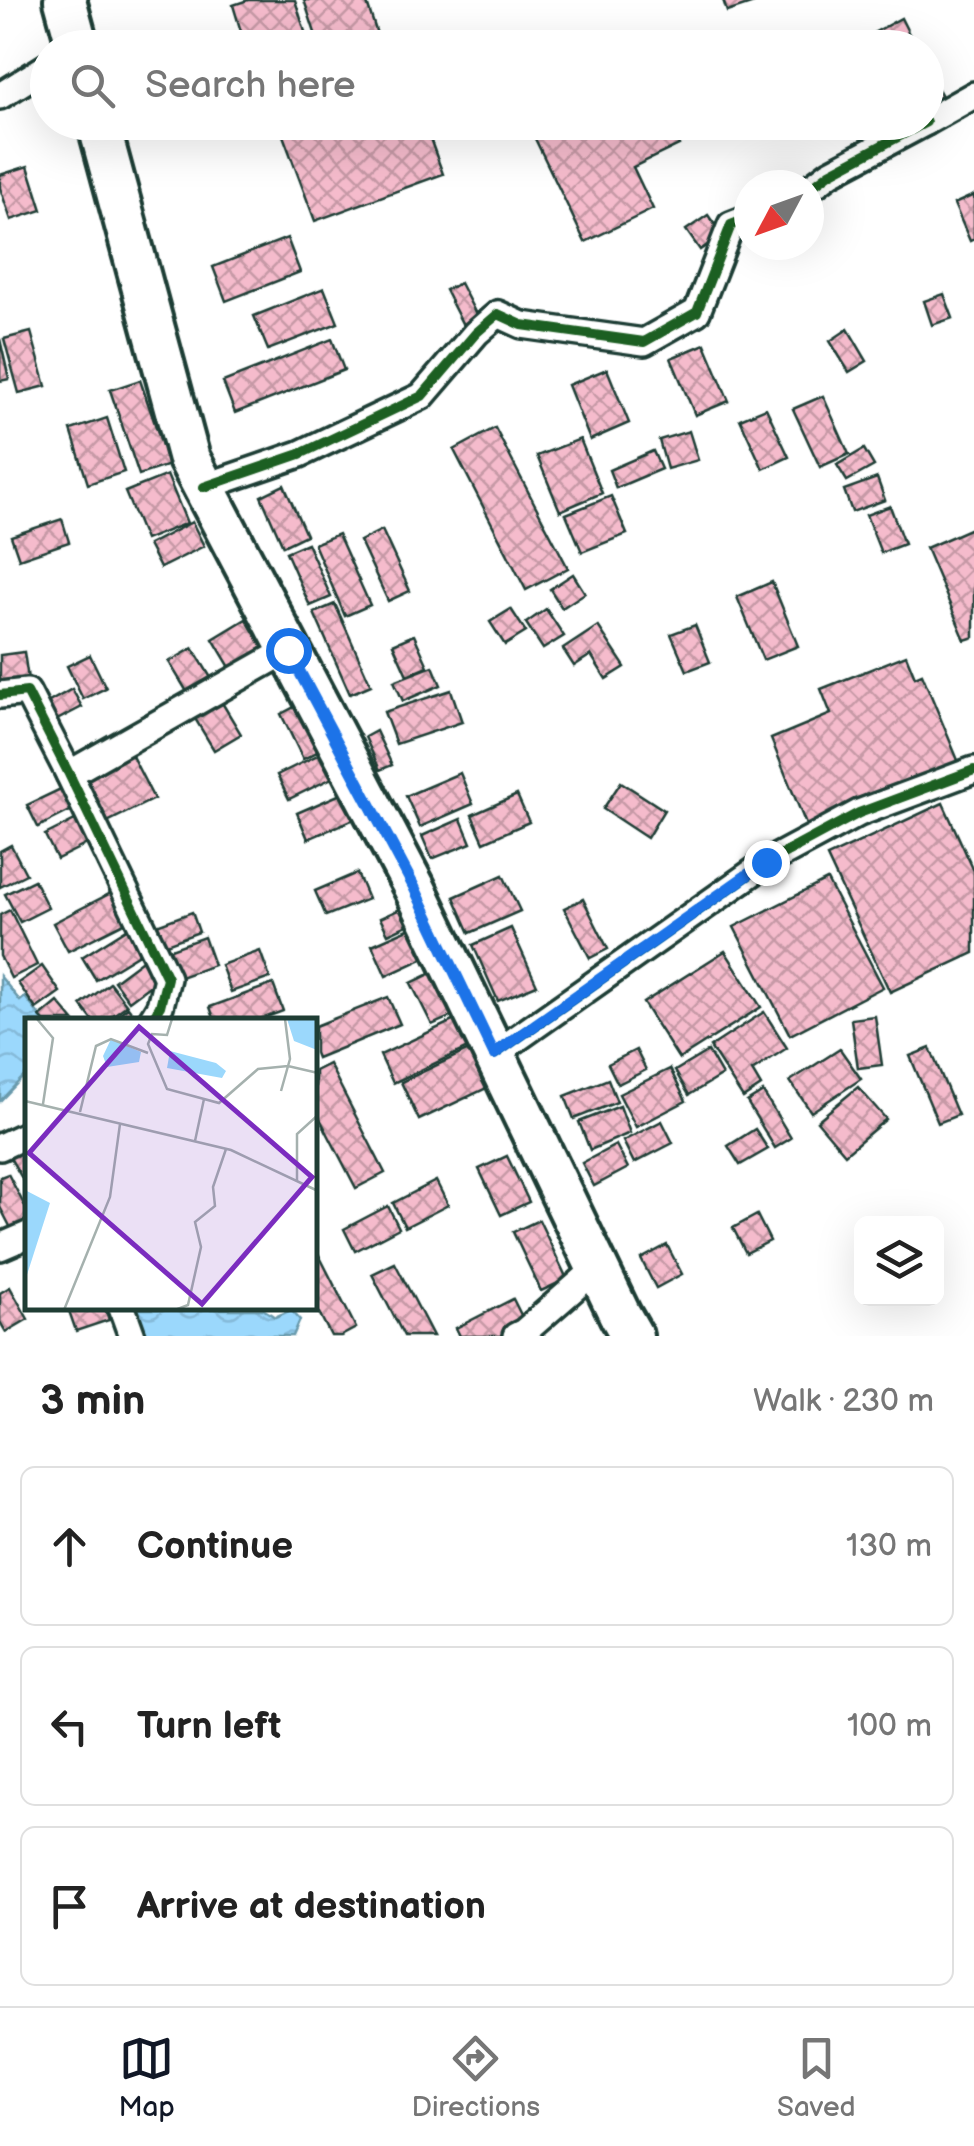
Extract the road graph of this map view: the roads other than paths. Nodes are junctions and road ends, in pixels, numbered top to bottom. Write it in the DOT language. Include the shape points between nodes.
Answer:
graph roads {
  1 [pos="65,0"];
  2 [pos="73,30"];
  3 [pos="30,77"];
  4 [pos="974,95"];
  5 [pos="0,96"];
  6 [pos="944,112"];
  7 [pos="103,140"];
  8 [pos="892,140"];
  9 [pos="824,178"];
  10 [pos="734,223"];
  11 [pos="204,487"];
  12 [pos="288,650"];
  13 [pos="0,694"];
  14 [pos="974,770"];
  15 [pos="69,774"];
  16 [pos="153,1018"];
  17 [pos="494,1054"];
  18 [pos="25,1135"];
  19 [pos="0,1147"];
  20 [pos="25,1237"];
  21 [pos="0,1247"];
  22 [pos="597,1268"];
  23 [pos="123,1311"];
  24 [pos="132,1336"];
  25 [pos="516,1336"];
  26 [pos="632,1336"];
  1 -- 2 [label="main road"];
  3 -- 5 [label="street"];
  4 -- 6 [label="street"];
  7 -- 11 [label="main road" via="190,458"];
  8 -- 9 [label="street"];
  10 -- 11 [label="street" via="697,312 644,342 522,324 498,314 422,396 300,454"];
  11 -- 12 [label="main road"];
  12 -- 15 [label="street"];
  12 -- 17 [label="main road"];
  13 -- 15 [label="street" via="27,692"];
  14 -- 17 [label="street" via="859,813 766,862"];
  15 -- 16 [label="street" via="167,978"];
  17 -- 22 [label="main road"];
  18 -- 19 [label="street"];
  20 -- 21 [label="street"];
  22 -- 25 [label="street"];
  22 -- 26 [label="main road"];
  23 -- 24 [label="street"];
}
